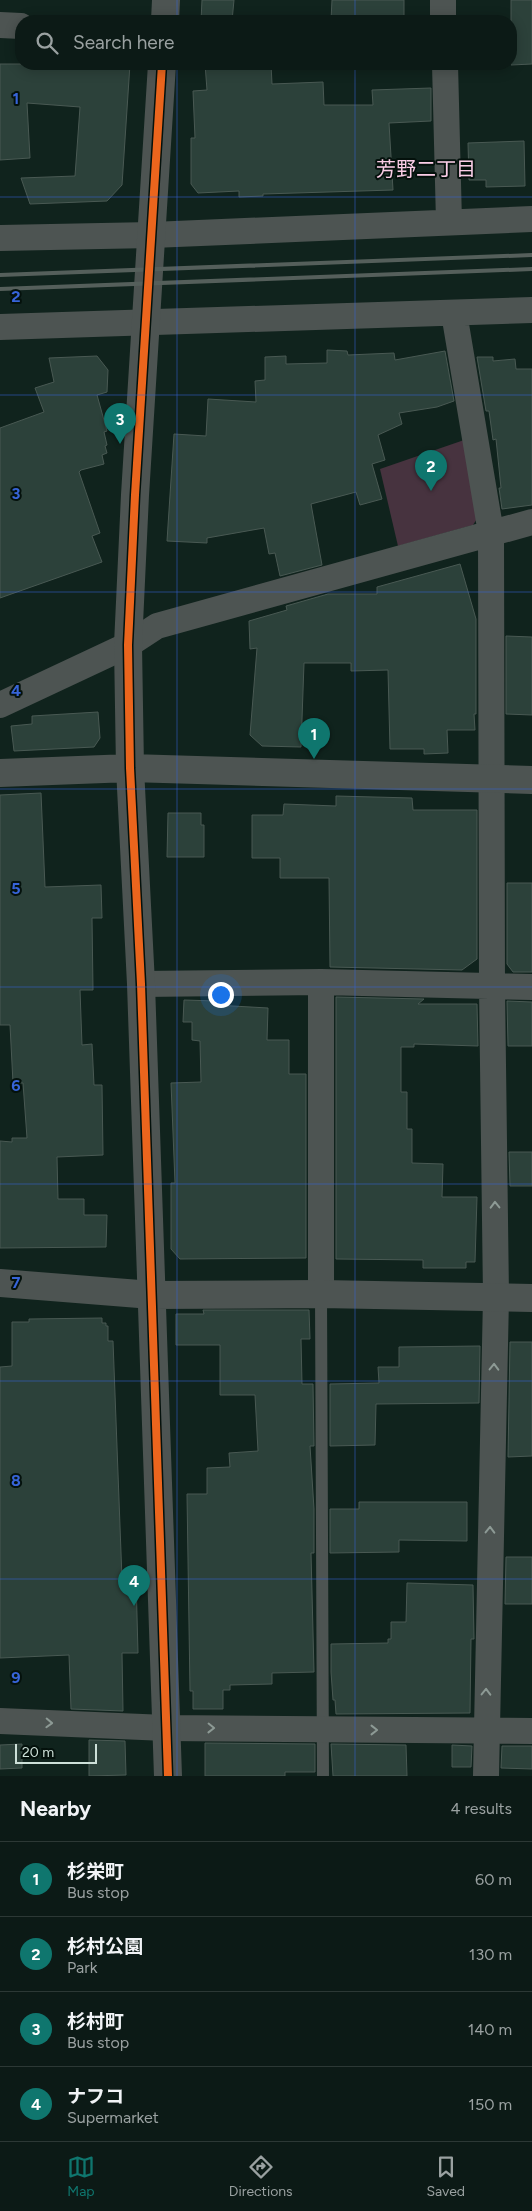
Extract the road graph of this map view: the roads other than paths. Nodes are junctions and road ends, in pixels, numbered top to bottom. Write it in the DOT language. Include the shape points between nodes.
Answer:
graph roads {
  1 [pos="166,0"];
  2 [pos="443,0"];
  3 [pos="165,15"];
  4 [pos="443,15"];
  5 [pos="0,25"];
  6 [pos="15,26"];
  7 [pos="162,70"];
  8 [pos="445,70"];
  9 [pos="532,219"];
  10 [pos="449,222"];
  11 [pos="152,235"];
  12 [pos="0,238"];
  13 [pos="532,310"];
  14 [pos="454,313"];
  15 [pos="146,323"];
  16 [pos="0,327"];
  17 [pos="532,522"];
  18 [pos="491,532"];
  19 [pos="128,645"];
  20 [pos="0,705"];
  21 [pos="130,768"];
  22 [pos="0,773"];
  23 [pos="492,779"];
  24 [pos="532,780"];
  25 [pos="320,982"];
  26 [pos="141,984"];
  27 [pos="492,987"];
  28 [pos="532,987"];
  29 [pos="0,1283"];
  30 [pos="321,1294"];
  31 [pos="152,1295"];
  32 [pos="496,1297"];
  33 [pos="532,1298"];
  34 [pos="0,1721"];
  35 [pos="166,1728"];
  36 [pos="322,1729"];
  37 [pos="486,1730"];
  38 [pos="532,1731"];
  39 [pos="168,1776"];
  40 [pos="323,1776"];
  41 [pos="486,1776"];
  1 -- 3 [label="street"];
  2 -- 4 [label="street"];
  5 -- 6 [label="street"];
  7 -- 11 [label="street"];
  8 -- 10 [label="street"];
  9 -- 10 [label="street"];
  10 -- 11 [label="street"];
  11 -- 12 [label="street"];
  11 -- 15 [label="street"];
  13 -- 14 [label="street"];
  14 -- 15 [label="street"];
  14 -- 18 [label="street"];
  15 -- 16 [label="street"];
  15 -- 19 [label="street"];
  17 -- 18 [label="street"];
  18 -- 19 [label="street" via="156,626"];
  18 -- 23 [label="street"];
  19 -- 20 [label="street"];
  19 -- 21 [label="street"];
  21 -- 22 [label="street"];
  21 -- 23 [label="street"];
  21 -- 26 [label="street"];
  23 -- 24 [label="street"];
  23 -- 27 [label="street"];
  25 -- 26 [label="street"];
  25 -- 27 [label="street"];
  25 -- 30 [label="street"];
  26 -- 31 [label="street"];
  27 -- 28 [label="street"];
  32 -- 27 [label="street, one-way"];
  29 -- 31 [label="street"];
  30 -- 31 [label="street"];
  30 -- 32 [label="street"];
  30 -- 36 [label="lane"];
  31 -- 35 [label="street"];
  32 -- 33 [label="street"];
  37 -- 32 [label="street, one-way"];
  34 -- 35 [label="street, one-way"];
  35 -- 36 [label="street, one-way"];
  35 -- 39 [label="street"];
  36 -- 37 [label="street, one-way"];
  36 -- 40 [label="lane"];
  37 -- 38 [label="street"];
  37 -- 41 [label="street"];
}
